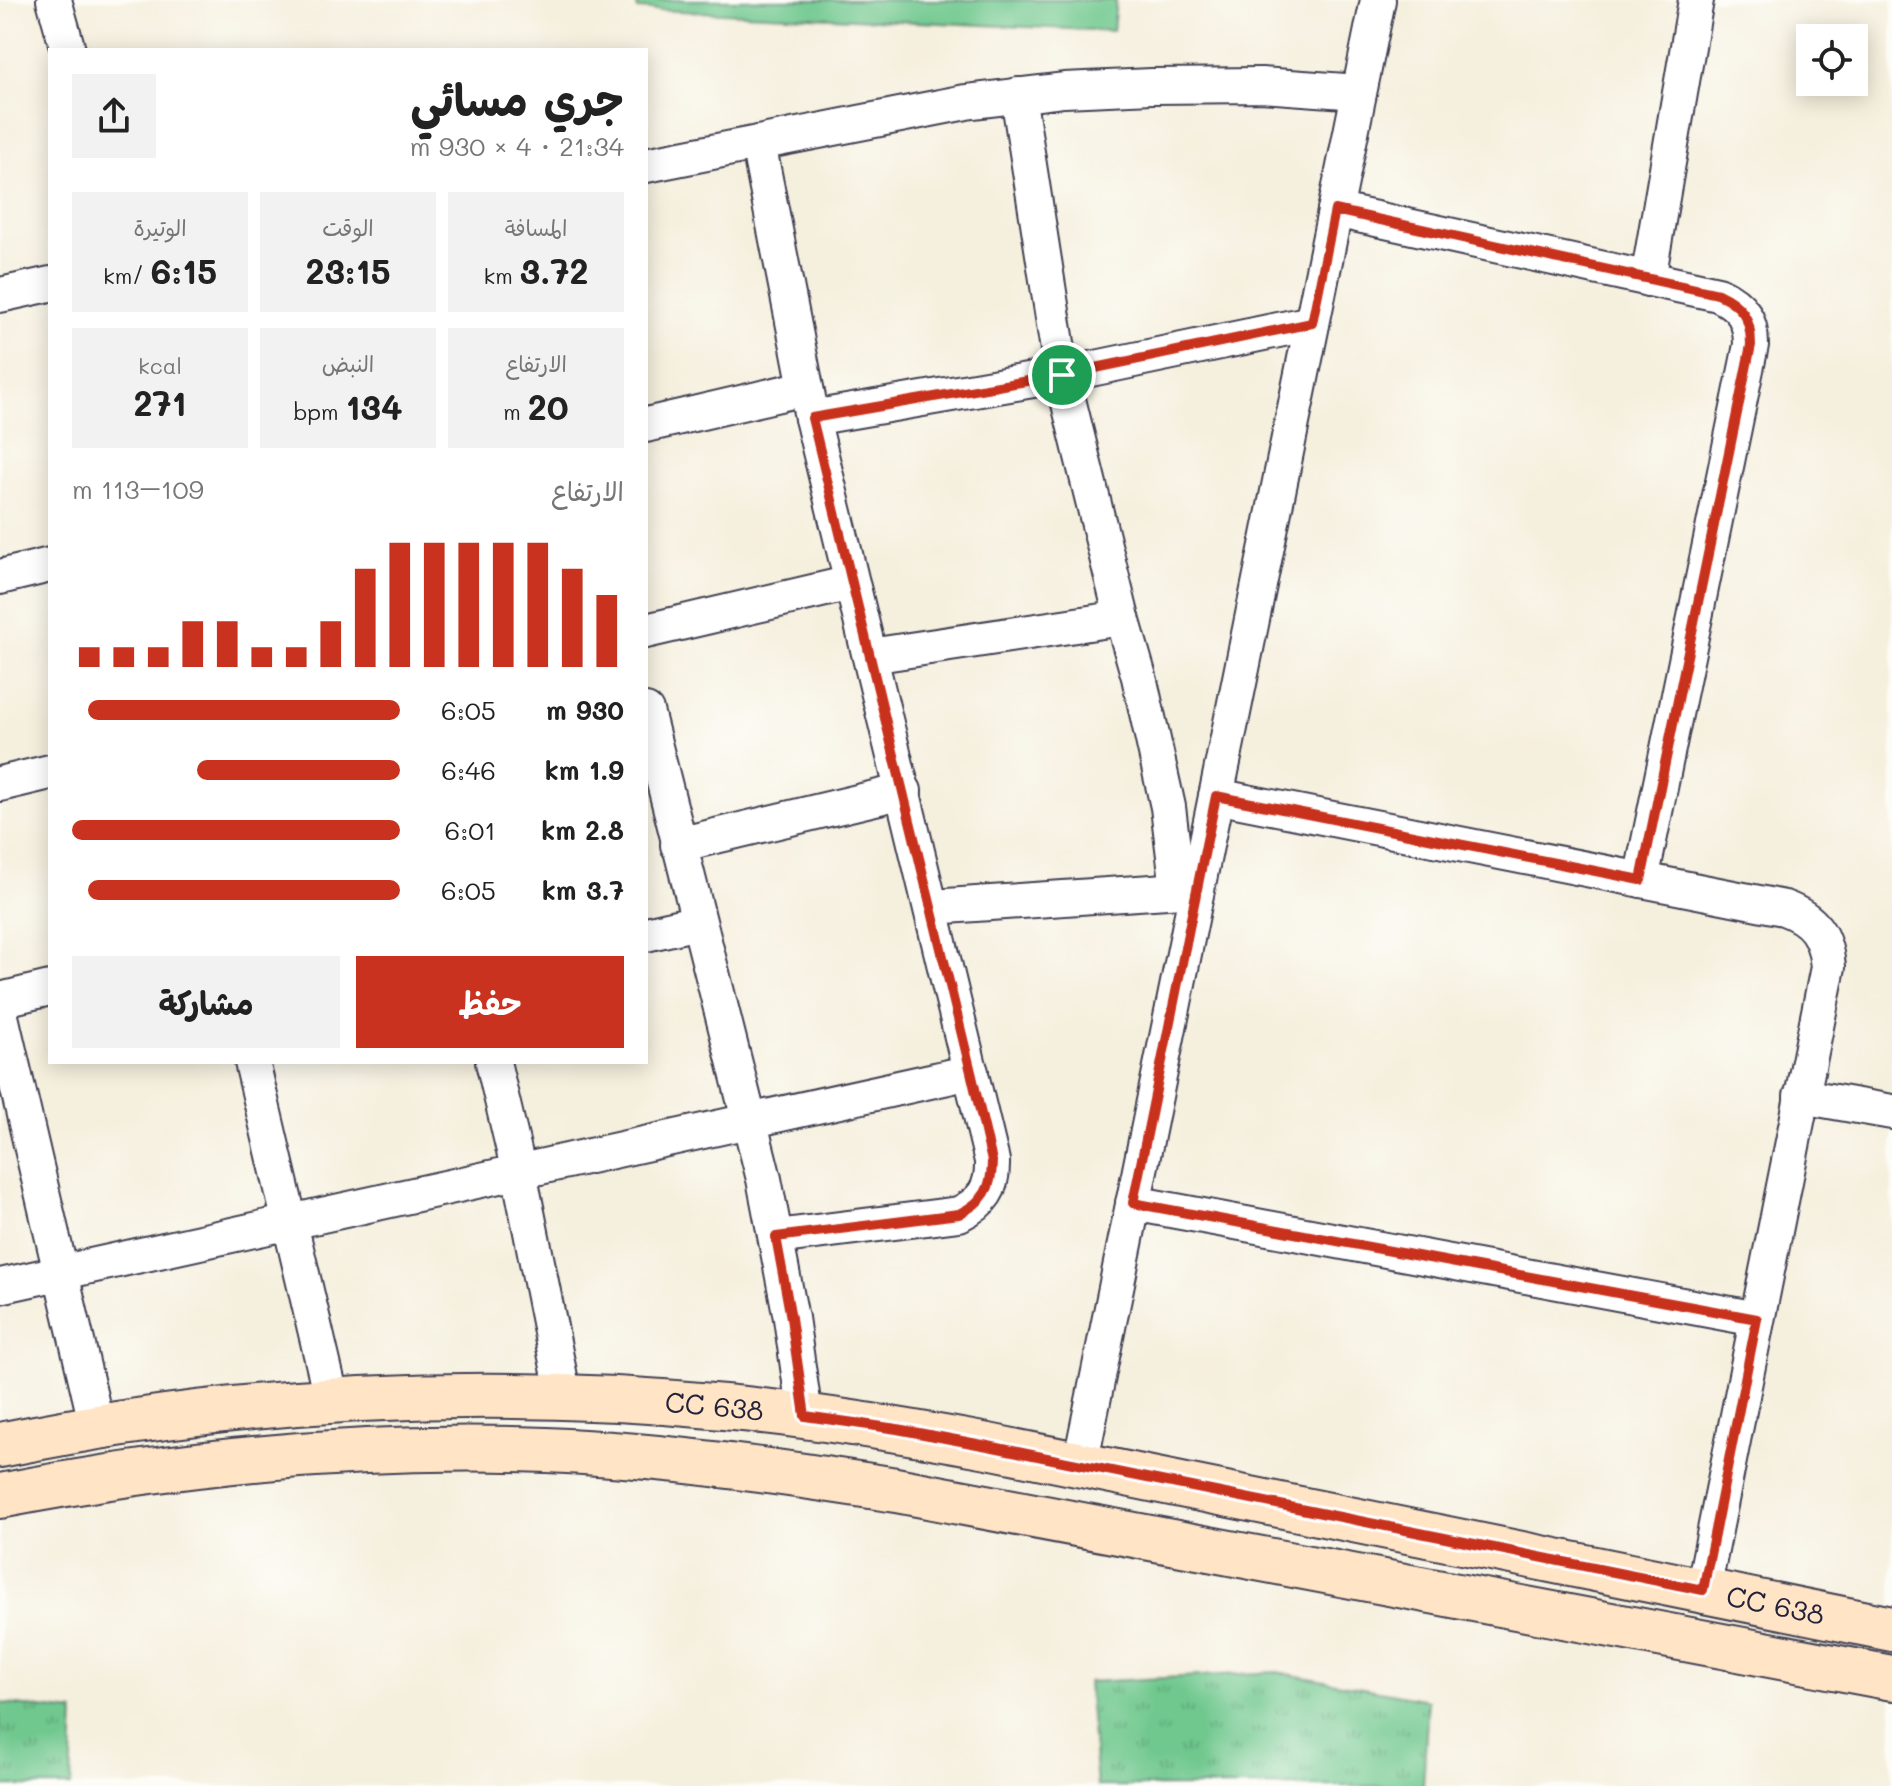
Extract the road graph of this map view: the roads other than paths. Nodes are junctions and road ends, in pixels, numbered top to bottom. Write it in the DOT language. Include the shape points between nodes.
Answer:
graph roads {
  1 [pos="54,0"];
  2 [pos="1378,0"];
  3 [pos="1696,0"];
  4 [pos="67,48"];
  5 [pos="1359,92"];
  6 [pos="1018,95"];
  7 [pos="758,143"];
  8 [pos="648,165"];
  9 [pos="1335,210"];
  10 [pos="1648,279"];
  11 [pos="48,284"];
  12 [pos="0,295"];
  13 [pos="1312,323"];
  14 [pos="1062,375"];
  15 [pos="808,403"];
  16 [pos="648,425"];
  17 [pos="48,565"];
  18 [pos="0,577"];
  19 [pos="851,583"];
  20 [pos="1122,618"];
  21 [pos="648,631"];
  22 [pos="870,656"];
  23 [pos="648,719"];
  24 [pos="48,772"];
  25 [pos="0,784"];
  26 [pos="904,791"];
  27 [pos="1216,796"];
  28 [pos="678,845"];
  29 [pos="1641,880"];
  30 [pos="1187,889"];
  31 [pos="932,907"];
  32 [pos="698,922"];
  33 [pos="648,934"];
  34 [pos="48,988"];
  35 [pos="0,1000"];
  36 [pos="0,1012"];
  37 [pos="252,1064"];
  38 [pos="493,1064"];
  39 [pos="7,1071"];
  40 [pos="971,1072"];
  41 [pos="1801,1096"];
  42 [pos="1892,1112"];
  43 [pos="750,1121"];
  44 [pos="519,1172"];
  45 [pos="1133,1203"];
  46 [pos="290,1223"];
  47 [pos="776,1237"];
  48 [pos="61,1274"];
  49 [pos="0,1286"];
  50 [pos="1757,1319"];
  51 [pos="564,1397"];
  52 [pos="332,1401"];
  53 [pos="805,1416"];
  54 [pos="97,1427"];
  55 [pos="0,1445"];
  56 [pos="1080,1465"];
  57 [pos="0,1496"];
  58 [pos="1703,1590"];
  59 [pos="1892,1629"];
  60 [pos="1892,1678"];
  1 -- 4 [label="street"];
  2 -- 5 [label="street"];
  3 -- 10 [label="street"];
  5 -- 6 [label="street" via="1261,85"];
  5 -- 9 [label="street"];
  6 -- 7 [label="street"];
  6 -- 14 [label="street"];
  7 -- 8 [label="street"];
  7 -- 15 [label="street"];
  9 -- 10 [label="street"];
  9 -- 13 [label="street"];
  10 -- 29 [label="street" via="1730,300 1747,319 1751,345"];
  11 -- 12 [label="street"];
  13 -- 14 [label="street"];
  13 -- 27 [label="street"];
  14 -- 15 [label="street"];
  14 -- 20 [label="street"];
  15 -- 16 [label="street"];
  15 -- 19 [label="street"];
  17 -- 18 [label="street"];
  19 -- 21 [label="street"];
  19 -- 22 [label="street"];
  20 -- 22 [label="street"];
  20 -- 30 [label="street"];
  22 -- 26 [label="street"];
  23 -- 28 [label="street"];
  24 -- 25 [label="street"];
  26 -- 28 [label="street"];
  26 -- 31 [label="street"];
  27 -- 29 [label="street"];
  27 -- 30 [label="street"];
  28 -- 32 [label="street"];
  29 -- 41 [label="street" via="1784,908 1812,924 1828,967"];
  30 -- 31 [label="street"];
  30 -- 45 [label="street"];
  31 -- 40 [label="street"];
  32 -- 33 [label="street"];
  32 -- 43 [label="street"];
  34 -- 35 [label="street"];
  36 -- 39 [label="street"];
  37 -- 46 [label="street"];
  38 -- 44 [label="street"];
  39 -- 48 [label="street"];
  40 -- 43 [label="street"];
  40 -- 47 [label="street" via="992,1161 989,1188 971,1208 959,1214"];
  41 -- 42 [label="street"];
  41 -- 50 [label="street"];
  43 -- 44 [label="street"];
  43 -- 47 [label="street"];
  44 -- 46 [label="street"];
  44 -- 51 [label="street"];
  45 -- 50 [label="street"];
  45 -- 56 [label="street"];
  46 -- 48 [label="street"];
  46 -- 52 [label="street"];
  47 -- 53 [label="street"];
  48 -- 49 [label="street"];
  48 -- 54 [label="street"];
  50 -- 58 [label="street"];
  51 -- 52 [label="main road, CC 638 / CC 638"];
  51 -- 53 [label="main road, CC 638 / CC 638"];
  52 -- 54 [label="main road, CC 638 / CC 638"];
  53 -- 56 [label="main road, CC 638 / CC 638"];
  54 -- 55 [label="main road, CC 638 / CC 638"];
  56 -- 58 [label="main road, CC 638 / CC 638"];
  57 -- 60 [label="main road, CC 638" via="163,1469 309,1454 488,1449 662,1459 896,1490"];
  58 -- 59 [label="main road, CC 638 / CC 638"];
}
